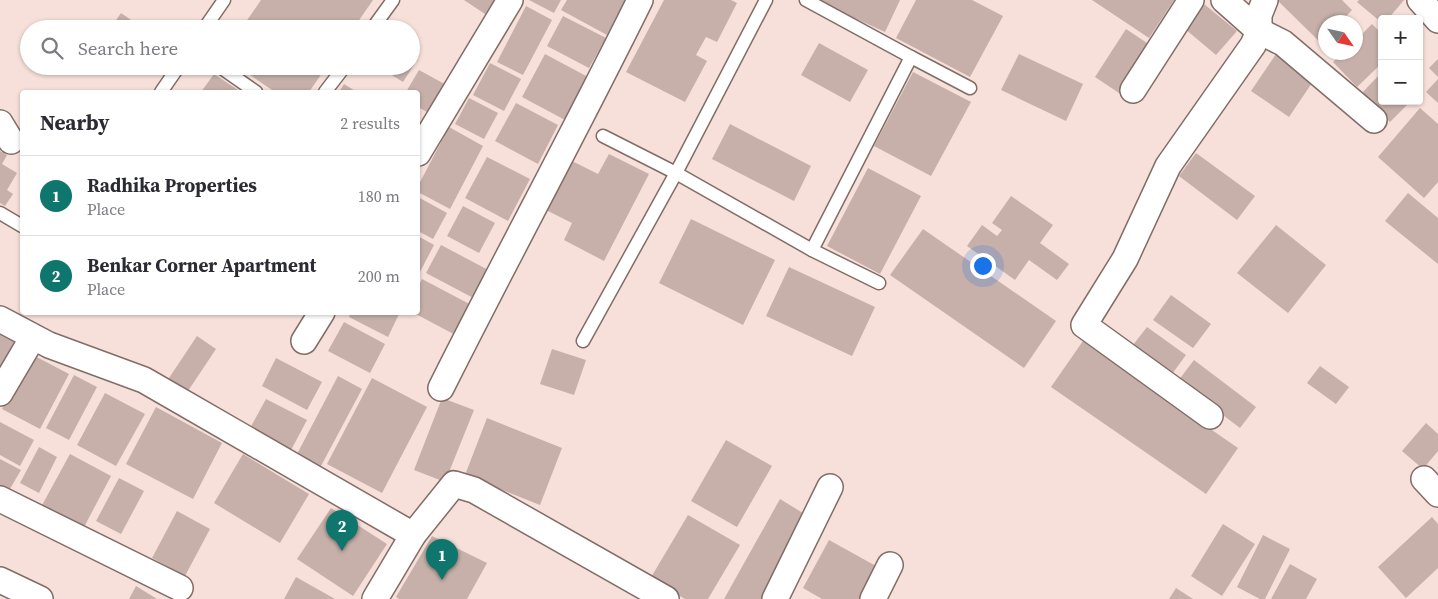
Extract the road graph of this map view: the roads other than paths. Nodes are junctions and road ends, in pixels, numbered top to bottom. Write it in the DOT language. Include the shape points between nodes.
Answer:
graph roads {
  1 [pos="224,0"];
  2 [pos="393,0"];
  3 [pos="510,0"];
  4 [pos="640,0"];
  5 [pos="766,0"];
  6 [pos="806,0"];
  7 [pos="1192,0"];
  8 [pos="1224,0"];
  9 [pos="1264,0"];
  10 [pos="1420,0"];
  11 [pos="210,20"];
  12 [pos="379,20"];
  13 [pos="1438,20"];
  14 [pos="1259,31"];
  15 [pos="911,57"];
  16 [pos="173,75"];
  17 [pos="232,75"];
  18 [pos="338,75"];
  19 [pos="970,88"];
  20 [pos="162,90"];
  21 [pos="253,90"];
  22 [pos="327,90"];
  23 [pos="1133,90"];
  24 [pos="1374,120"];
  25 [pos="603,136"];
  26 [pos="420,150"];
  27 [pos="676,173"];
  28 [pos="0,213"];
  29 [pos="20,225"];
  30 [pos="812,250"];
  31 [pos="879,283"];
  32 [pos="320,315"];
  33 [pos="0,319"];
  34 [pos="33,337"];
  35 [pos="304,341"];
  36 [pos="583,341"];
  37 [pos="441,388"];
  38 [pos="0,393"];
  39 [pos="1210,416"];
  40 [pos="830,487"];
  41 [pos="0,499"];
  42 [pos="413,535"];
  43 [pos="890,565"];
  44 [pos="0,580"];
  45 [pos="180,588"];
  46 [pos="40,599"];
  47 [pos="375,599"];
  48 [pos="666,599"];
  49 [pos="775,599"];
  50 [pos="873,599"];
  1 -- 11 [label="lane"];
  2 -- 12 [label="lane"];
  3 -- 26 [label="street"];
  4 -- 37 [label="street"];
  5 -- 27 [label="lane"];
  6 -- 15 [label="lane"];
  7 -- 23 [label="street"];
  8 -- 14 [label="street"];
  9 -- 14 [label="street" via="1259,15"];
  10 -- 13 [label="street"];
  14 -- 24 [label="street" via="1283,43"];
  14 -- 39 [label="street" via="1253,45 1168,166 1125,260 1084,325"];
  15 -- 19 [label="lane"];
  15 -- 30 [label="lane"];
  16 -- 20 [label="lane"];
  17 -- 21 [label="lane"];
  18 -- 22 [label="lane"];
  25 -- 27 [label="lane"];
  27 -- 30 [label="lane"];
  27 -- 36 [label="lane"];
  28 -- 29 [label="lane"];
  30 -- 31 [label="lane"];
  32 -- 35 [label="street"];
  33 -- 34 [label="street"];
  34 -- 38 [label="street"];
  34 -- 42 [label="street" via="144,380"];
  40 -- 49 [label="street"];
  41 -- 45 [label="street"];
  42 -- 47 [label="street"];
  42 -- 48 [label="street" via="454,484 474,490"];
  43 -- 50 [label="street"];
  44 -- 46 [label="street"];
}
